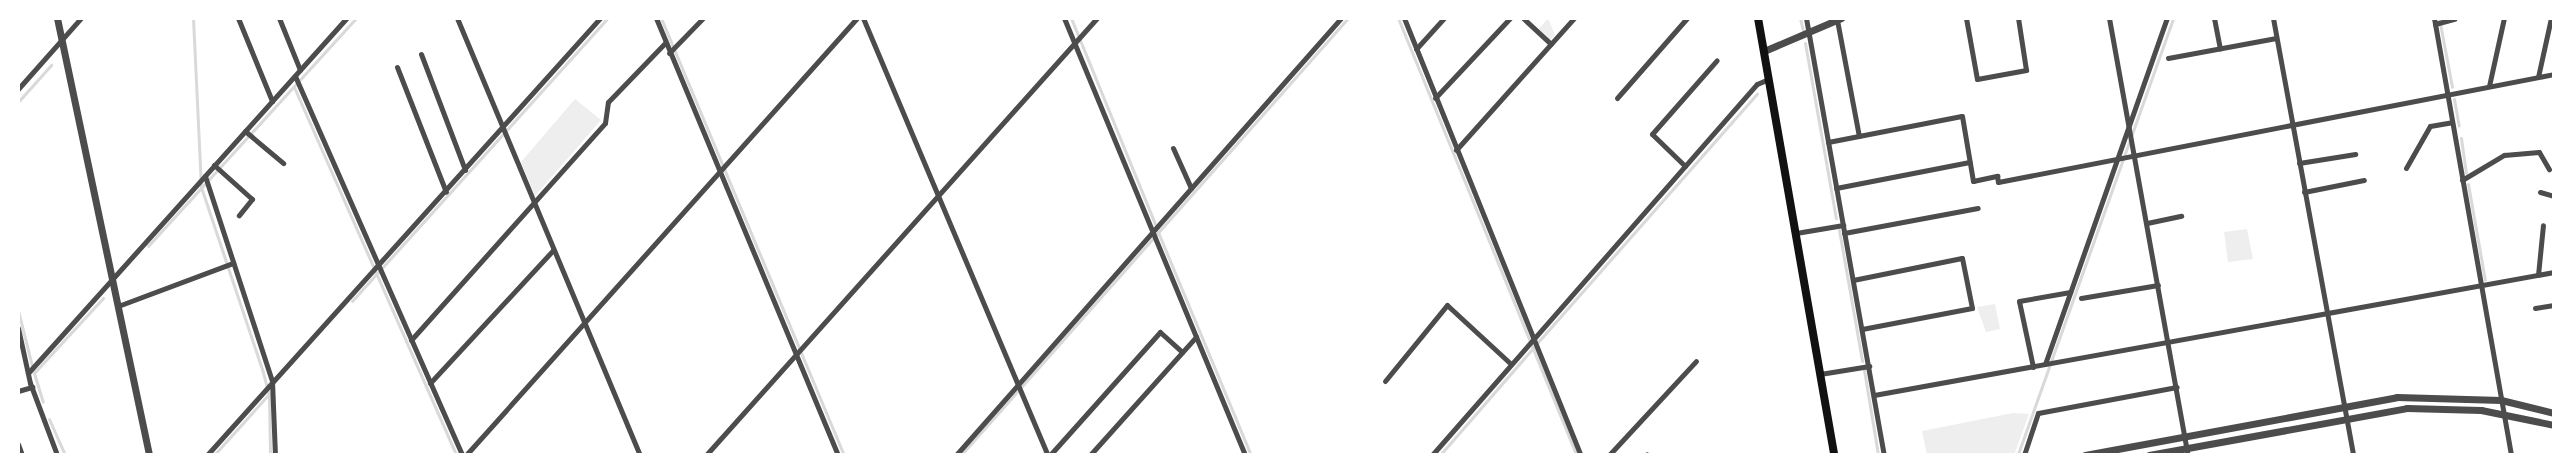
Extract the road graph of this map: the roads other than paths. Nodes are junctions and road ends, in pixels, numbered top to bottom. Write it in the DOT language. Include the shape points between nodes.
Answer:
graph roads {
  1 [pos="57,18"];
  2 [pos="81,18"];
  3 [pos="238,18"];
  4 [pos="279,18"];
  5 [pos="348,18"];
  6 [pos="458,18"];
  7 [pos="600,18"];
  8 [pos="656,18"];
  9 [pos="703,18"];
  10 [pos="857,18"];
  11 [pos="863,18"];
  12 [pos="1064,18"];
  13 [pos="1097,18"];
  14 [pos="1341,18"];
  15 [pos="1404,18"];
  16 [pos="1444,18"];
  17 [pos="1510,18"];
  18 [pos="1523,18"];
  19 [pos="1564,18"];
  20 [pos="1574,18"];
  21 [pos="1687,18"];
  22 [pos="1758,18"];
  23 [pos="1806,18"];
  24 [pos="1966,18"];
  25 [pos="2018,18"];
  26 [pos="2109,18"];
  27 [pos="2168,18"];
  28 [pos="2214,18"];
  29 [pos="2273,18"];
  30 [pos="2504,18"];
  31 [pos="2551,18"];
  32 [pos="1839,19"];
  33 [pos="2454,19"];
  34 [pos="2434,21"];
  35 [pos="1567,26"];
  36 [pos="1809,34"];
  37 [pos="2276,38"];
  38 [pos="62,40"];
  39 [pos="1076,42"];
  40 [pos="665,43"];
  41 [pos="1551,44"];
  42 [pos="2220,48"];
  43 [pos="1416,49"];
  44 [pos="672,51"];
  45 [pos="1764,51"];
  46 [pos="421,54"];
  47 [pos="2168,58"];
  48 [pos="1717,60"];
  49 [pos="397,67"];
  50 [pos="300,70"];
  51 [pos="2554,74"];
  52 [pos="2538,77"];
  53 [pos="1769,79"];
  54 [pos="296,81"];
  55 [pos="2489,86"];
  56 [pos="18,89"];
  57 [pos="2447,94"];
  58 [pos="1435,98"];
  59 [pos="1617,98"];
  60 [pos="272,101"];
  61 [pos="2452,122"];
  62 [pos="2292,124"];
  63 [pos="2130,129"];
  64 [pos="503,132"];
  65 [pos="248,134"];
  66 [pos="1859,136"];
  67 [pos="1828,142"];
  68 [pos="1173,148"];
  69 [pos="1456,150"];
  70 [pos="2130,154"];
  71 [pos="2355,154"];
  72 [pos="2119,158"];
  73 [pos="1970,162"];
  74 [pos="283,163"];
  75 [pos="2299,163"];
  76 [pos="1685,166"];
  77 [pos="217,167"];
  78 [pos="722,167"];
  79 [pos="2406,168"];
  80 [pos="2549,169"];
  81 [pos="465,170"];
  82 [pos="204,180"];
  83 [pos="2364,180"];
  84 [pos="2462,180"];
  85 [pos="1191,188"];
  86 [pos="1836,188"];
  87 [pos="446,192"];
  88 [pos="2304,192"];
  89 [pos="2540,192"];
  90 [pos="938,196"];
  91 [pos="2554,196"];
  92 [pos="534,206"];
  93 [pos="1978,208"];
  94 [pos="239,214"];
  95 [pos="2181,216"];
  96 [pos="2147,223"];
  97 [pos="1843,225"];
  98 [pos="2543,225"];
  99 [pos="1154,231"];
  100 [pos="1796,233"];
  101 [pos="1844,233"];
  102 [pos="553,250"];
  103 [pos="232,263"];
  104 [pos="378,270"];
  105 [pos="2554,272"];
  106 [pos="2538,275"];
  107 [pos="112,279"];
  108 [pos="1853,280"];
  109 [pos="2158,285"];
  110 [pos="2481,286"];
  111 [pos="2070,292"];
  112 [pos="2081,298"];
  113 [pos="2554,305"];
  114 [pos="118,306"];
  115 [pos="2535,309"];
  116 [pos="2326,315"];
  117 [pos="587,318"];
  118 [pos="18,328"];
  119 [pos="1862,329"];
  120 [pos="1196,337"];
  121 [pos="411,340"];
  122 [pos="1531,342"];
  123 [pos="2168,344"];
  124 [pos="798,351"];
  125 [pos="1182,352"];
  126 [pos="1696,362"];
  127 [pos="1511,364"];
  128 [pos="2048,364"];
  129 [pos="1869,366"];
  130 [pos="2032,367"];
  131 [pos="31,370"];
  132 [pos="1820,374"];
  133 [pos="1385,381"];
  134 [pos="271,382"];
  135 [pos="430,383"];
  136 [pos="1020,386"];
  137 [pos="32,387"];
  138 [pos="2177,387"];
  139 [pos="18,391"];
  140 [pos="1874,395"];
  141 [pos="2501,400"];
  142 [pos="2344,404"];
  143 [pos="2504,413"];
  144 [pos="2554,413"];
  145 [pos="2346,416"];
  146 [pos="2554,425"];
  147 [pos="2185,436"];
  148 [pos="18,444"];
  149 [pos="2188,451"];
  150 [pos="22,455"];
  151 [pos="57,455"];
  152 [pos="149,455"];
  153 [pos="207,455"];
  154 [pos="275,455"];
  155 [pos="464,455"];
  156 [pos="640,455"];
  157 [pos="706,455"];
  158 [pos="838,455"];
  159 [pos="956,455"];
  160 [pos="1049,455"];
  161 [pos="1090,455"];
  162 [pos="1245,455"];
  163 [pos="1432,455"];
  164 [pos="1581,455"];
  165 [pos="1609,455"];
  166 [pos="1834,455"];
  167 [pos="1884,455"];
  168 [pos="2024,455"];
  169 [pos="2085,455"];
  170 [pos="2149,455"];
  171 [pos="2353,455"];
  172 [pos="2511,455"];
  1 -- 38 [label="street"];
  2 -- 38 [label="street"];
  3 -- 60 [label="street"];
  4 -- 50 [label="street"];
  5 -- 50 [label="street"];
  6 -- 64 [label="street"];
  7 -- 64 [label="street"];
  8 -- 40 [label="street"];
  9 -- 44 [label="street"];
  10 -- 78 [label="street"];
  11 -- 90 [label="street"];
  12 -- 39 [label="street"];
  13 -- 39 [label="street"];
  14 -- 85 [label="street"];
  15 -- 43 [label="street"];
  16 -- 43 [label="street"];
  17 -- 58 [label="street"];
  18 -- 41 [label="street"];
  19 -- 35 [label="street"];
  20 -- 35 [label="street"];
  21 -- 59 [label="street"];
  22 -- 45 [label="main road"];
  23 -- 36 [label="street"];
  24 -- 25 [label="street" via="1977,80 2026,70"];
  26 -- 63 [label="street"];
  27 -- 63 [label="street"];
  28 -- 42 [label="street"];
  29 -- 37 [label="street"];
  30 -- 55 [label="street"];
  31 -- 52 [label="street"];
  32 -- 36 [label="street"];
  32 -- 66 [label="street"];
  33 -- 34 [label="street"];
  34 -- 57 [label="street"];
  35 -- 41 [label="street"];
  36 -- 45 [label="street"];
  36 -- 67 [label="street"];
  37 -- 42 [label="street"];
  37 -- 62 [label="street"];
  38 -- 56 [label="street"];
  38 -- 107 [label="street"];
  39 -- 90 [label="street"];
  39 -- 99 [label="street"];
  40 -- 44 [label="street"];
  40 -- 92 [label="street" via="608,102 605,123"];
  41 -- 69 [label="street"];
  42 -- 47 [label="street"];
  43 -- 58 [label="street"];
  44 -- 78 [label="street"];
  45 -- 53 [label="main road"];
  46 -- 81 [label="street"];
  48 -- 76 [label="street" via="1652,134"];
  49 -- 87 [label="street"];
  50 -- 54 [label="street"];
  51 -- 52 [label="street"];
  52 -- 55 [label="street"];
  53 -- 76 [label="street" via="1757,84"];
  53 -- 100 [label="main road"];
  54 -- 60 [label="street"];
  54 -- 104 [label="street"];
  55 -- 57 [label="street"];
  57 -- 61 [label="street"];
  57 -- 62 [label="street"];
  58 -- 69 [label="street"];
  60 -- 65 [label="street"];
  61 -- 79 [label="street" via="2430,126"];
  61 -- 84 [label="street"];
  62 -- 70 [label="street"];
  62 -- 75 [label="street"];
  63 -- 70 [label="street"];
  63 -- 72 [label="street"];
  64 -- 81 [label="street"];
  64 -- 92 [label="street"];
  65 -- 74 [label="street"];
  65 -- 77 [label="street"];
  66 -- 67 [label="street"];
  66 -- 73 [label="street" via="1962,116"];
  67 -- 86 [label="street"];
  68 -- 85 [label="street"];
  69 -- 122 [label="street"];
  70 -- 72 [label="street"];
  70 -- 96 [label="street"];
  71 -- 75 [label="street"];
  72 -- 73 [label="street" via="1998,182 1997,176 1973,181"];
  72 -- 111 [label="street"];
  73 -- 86 [label="street"];
  75 -- 88 [label="street"];
  76 -- 122 [label="street"];
  77 -- 82 [label="street"];
  77 -- 94 [label="street" via="252,199"];
  78 -- 117 [label="street"];
  78 -- 124 [label="street"];
  80 -- 84 [label="street" via="2540,152 2504,155"];
  81 -- 87 [label="street"];
  82 -- 103 [label="street"];
  82 -- 107 [label="street"];
  83 -- 88 [label="street"];
  84 -- 110 [label="street"];
  85 -- 99 [label="street"];
  86 -- 97 [label="street"];
  87 -- 104 [label="street"];
  88 -- 116 [label="street"];
  89 -- 91 [label="street"];
  90 -- 124 [label="street"];
  90 -- 136 [label="street"];
  92 -- 102 [label="street"];
  92 -- 121 [label="street"];
  93 -- 101 [label="street"];
  95 -- 96 [label="street"];
  96 -- 109 [label="street"];
  97 -- 100 [label="street"];
  97 -- 101 [label="street"];
  98 -- 106 [label="street"];
  99 -- 120 [label="street"];
  99 -- 136 [label="street"];
  100 -- 132 [label="main road"];
  101 -- 108 [label="street"];
  102 -- 117 [label="street"];
  102 -- 135 [label="street"];
  103 -- 114 [label="street"];
  103 -- 134 [label="street"];
  104 -- 121 [label="street"];
  104 -- 134 [label="street"];
  105 -- 106 [label="street"];
  106 -- 110 [label="street"];
  107 -- 114 [label="street"];
  107 -- 131 [label="street"];
  108 -- 119 [label="street"];
  108 -- 119 [label="street" via="1962,258 1972,309"];
  109 -- 112 [label="street"];
  109 -- 123 [label="street"];
  110 -- 116 [label="street"];
  110 -- 141 [label="street"];
  111 -- 128 [label="street"];
  111 -- 130 [label="street" via="2019,301"];
  113 -- 115 [label="street"];
  114 -- 152 [label="street"];
  116 -- 123 [label="street"];
  116 -- 142 [label="street"];
  117 -- 155 [label="street"];
  117 -- 156 [label="street"];
  118 -- 131 [label="street"];
  119 -- 129 [label="street"];
  120 -- 125 [label="street"];
  120 -- 162 [label="street"];
  121 -- 135 [label="street"];
  122 -- 127 [label="street"];
  122 -- 164 [label="street"];
  123 -- 128 [label="street"];
  123 -- 138 [label="street"];
  124 -- 157 [label="street"];
  124 -- 158 [label="street"];
  125 -- 160 [label="street" via="1160,332"];
  125 -- 161 [label="street"];
  126 -- 165 [label="street"];
  127 -- 133 [label="street" via="1447,305"];
  127 -- 163 [label="street"];
  128 -- 130 [label="street"];
  129 -- 132 [label="street"];
  129 -- 140 [label="street"];
  130 -- 140 [label="street"];
  131 -- 137 [label="street"];
  132 -- 166 [label="main road"];
  134 -- 153 [label="street"];
  134 -- 154 [label="street"];
  135 -- 155 [label="street"];
  136 -- 159 [label="street"];
  136 -- 160 [label="street"];
  137 -- 139 [label="street"];
  137 -- 151 [label="street"];
  138 -- 147 [label="street"];
  138 -- 168 [label="street" via="2038,413"];
  140 -- 167 [label="street"];
  141 -- 142 [label="street" via="2434,396"];
  141 -- 143 [label="street"];
  141 -- 144 [label="street"];
  142 -- 145 [label="street"];
  142 -- 147 [label="street"];
  143 -- 145 [label="street" via="2439,407"];
  143 -- 146 [label="street"];
  143 -- 172 [label="street"];
  145 -- 149 [label="street"];
  145 -- 171 [label="street"];
  147 -- 149 [label="street"];
  147 -- 169 [label="street"];
  148 -- 150 [label="street"];
  149 -- 170 [label="street"];
}
